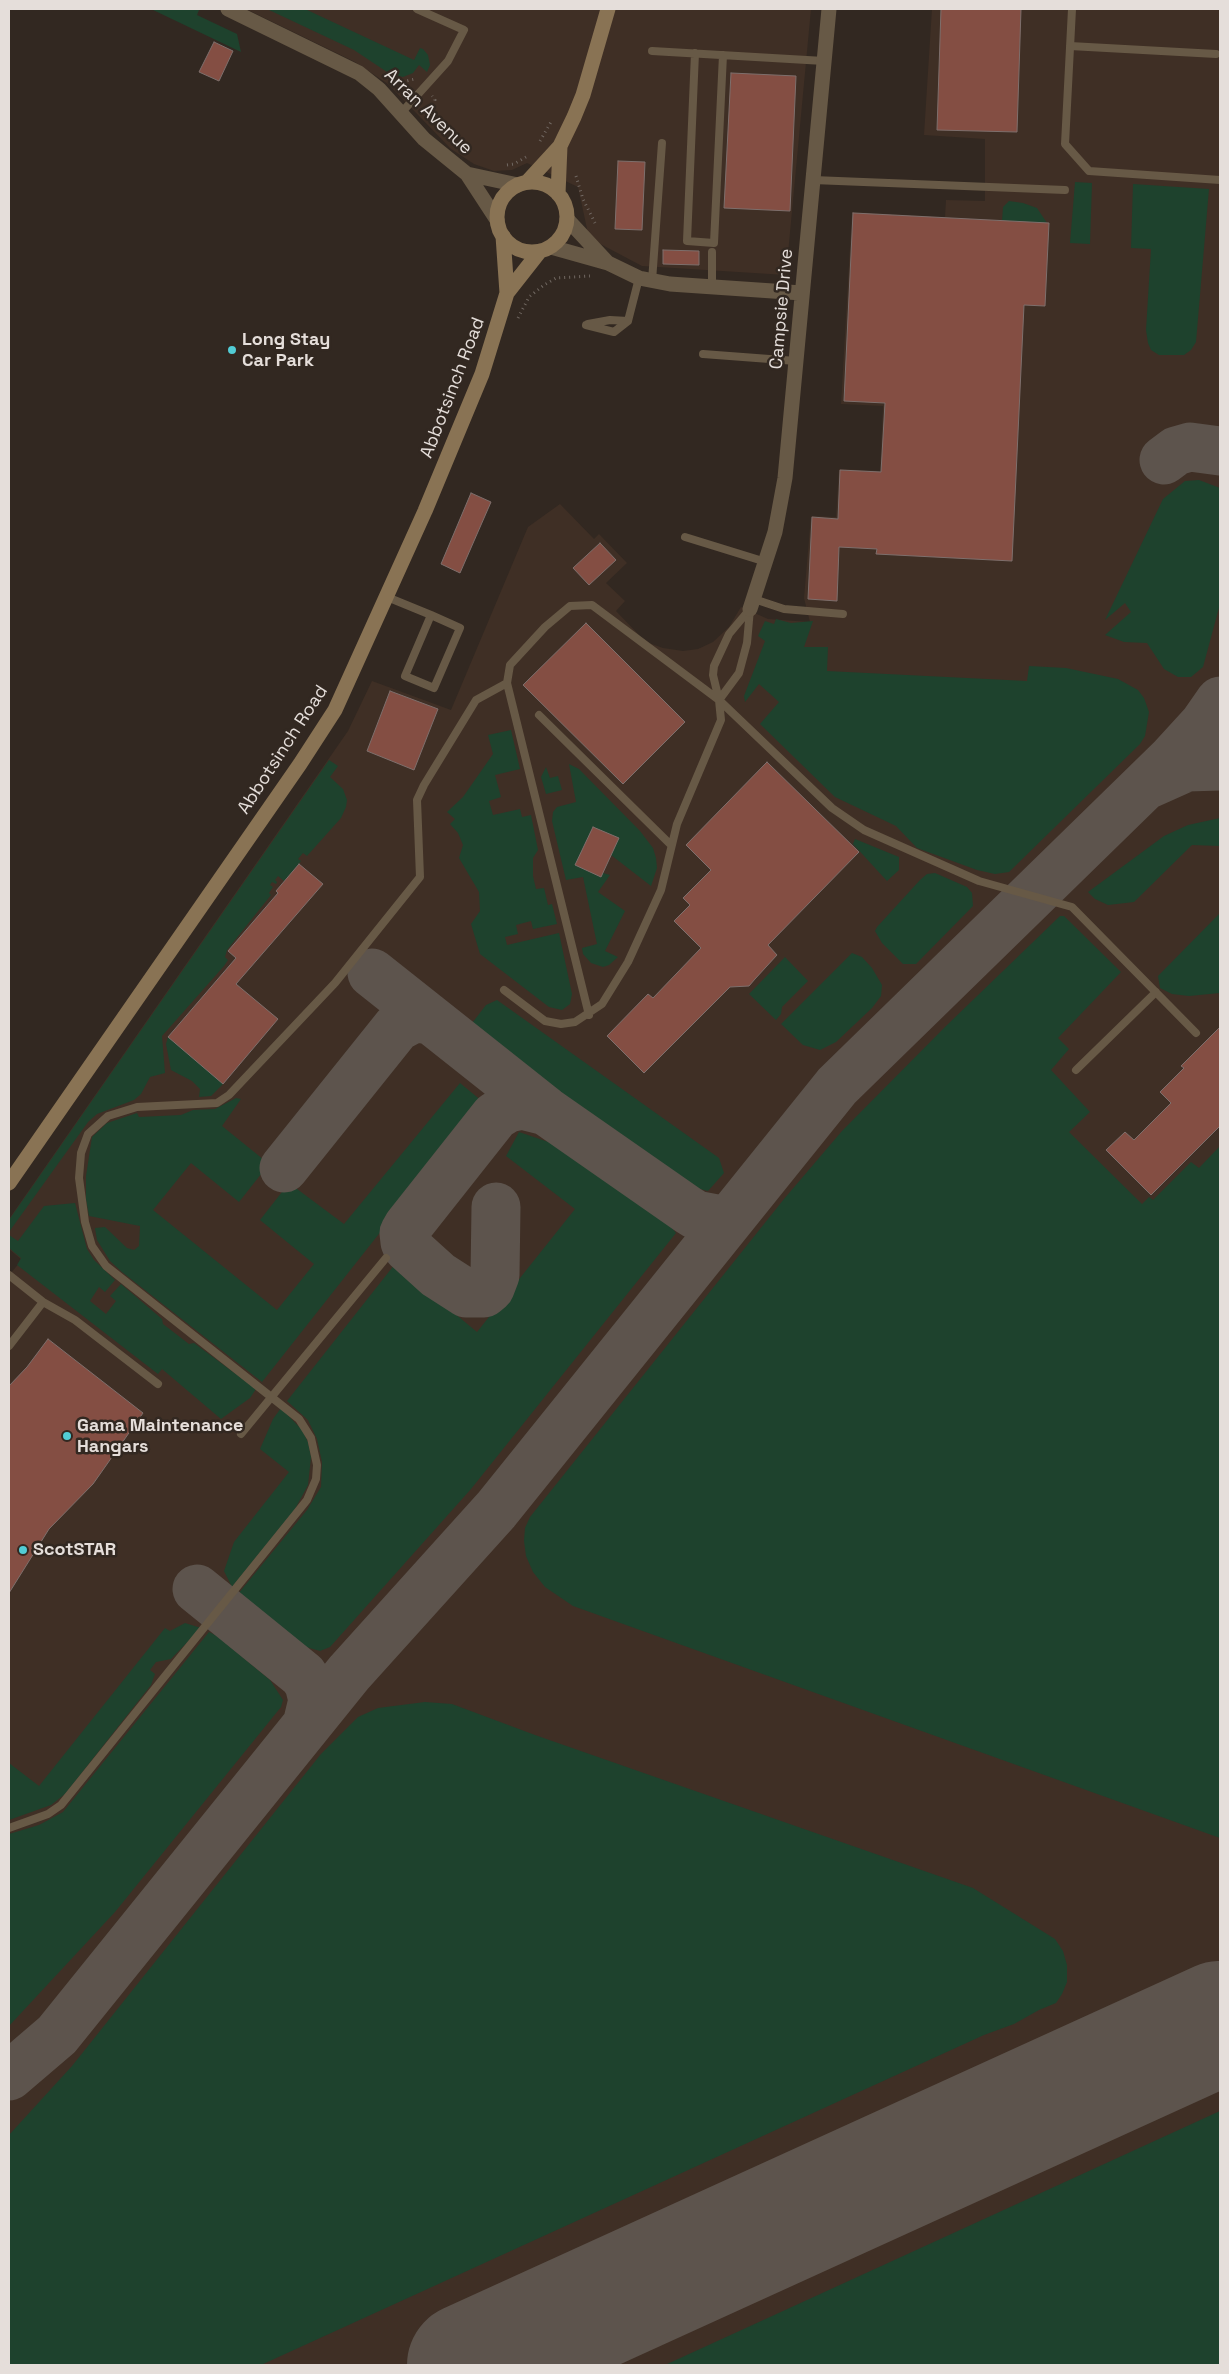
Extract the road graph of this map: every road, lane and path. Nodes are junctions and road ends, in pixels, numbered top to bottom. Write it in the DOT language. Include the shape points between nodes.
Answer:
graph roads {
  1 [pos="228,9"];
  2 [pos="417,9"];
  3 [pos="608,9"];
  4 [pos="829,9"];
  5 [pos="1072,9"];
  6 [pos="1070,46"];
  7 [pos="652,51"];
  8 [pos="695,54"];
  9 [pos="1216,54"];
  10 [pos="723,55"];
  11 [pos="824,61"];
  12 [pos="402,112"];
  13 [pos="554,117"];
  14 [pos="662,143"];
  15 [pos="537,144"];
  16 [pos="560,146"];
  17 [pos="528,156"];
  18 [pos="499,166"];
  19 [pos="467,174"];
  20 [pos="813,180"];
  21 [pos="1220,180"];
  22 [pos="523,184"];
  23 [pos="1065,190"];
  24 [pos="558,194"];
  25 [pos="567,219"];
  26 [pos="497,220"];
  27 [pos="502,236"];
  28 [pos="545,249"];
  29 [pos="712,252"];
  30 [pos="608,264"];
  31 [pos="645,279"];
  32 [pos="712,288"];
  33 [pos="507,293"];
  34 [pos="802,293"];
  35 [pos="628,321"];
  36 [pos="703,354"];
  37 [pos="796,361"];
  38 [pos="685,537"];
  39 [pos="766,562"];
  40 [pos="387,597"];
  41 [pos="752,604"];
  42 [pos="843,614"];
  43 [pos="431,615"];
  44 [pos="507,683"];
  45 [pos="719,700"];
  46 [pos="539,715"];
  47 [pos="671,845"];
  48 [pos="504,990"];
  49 [pos="1156,992"];
  50 [pos="589,1014"];
  51 [pos="1196,1034"];
  52 [pos="1076,1070"];
  53 [pos="9,1183"];
  54 [pos="386,1258"];
  55 [pos="9,1274"];
  56 [pos="43,1302"];
  57 [pos="9,1346"];
  58 [pos="158,1384"];
  59 [pos="271,1396"];
  60 [pos="241,1434"];
  61 [pos="9,1828"];
  1 -- 12 [label="street, Arran Avenue" via="359,73"];
  2 -- 12 [label="lane" via="464,30 448,61"];
  3 -- 16 [label="street" via="583,95"];
  4 -- 11 [label="street, Campsie Drive"];
  5 -- 6 [label="lane"];
  6 -- 9 [label="lane"];
  6 -- 21 [label="lane" via="1065,144 1089,171"];
  7 -- 8 [label="lane"];
  8 -- 10 [label="lane"];
  8 -- 10 [label="lane" via="687,241 714,243"];
  10 -- 11 [label="lane"];
  11 -- 20 [label="street, Campsie Drive"];
  12 -- 19 [label="street, Arran Avenue" via="424,139"];
  13 -- 15 [label="path"];
  14 -- 31 [label="lane"];
  16 -- 22 [label="street"];
  16 -- 24 [label="street"];
  17 -- 18 [label="path" via="514,164"];
  19 -- 22 [label="street, Arran Avenue"];
  19 -- 26 [label="street, Arran Avenue"];
  20 -- 23 [label="lane"];
  20 -- 34 [label="street, Campsie Drive"];
  22 -- 24 [label="street" via="544,184"];
  22 -- 26 [label="street" via="511,189 500,203"];
  24 -- 25 [label="street" via="564,201"];
  25 -- 28 [label="street" via="562,235"];
  25 -- 30 [label="street"];
  26 -- 27 [label="street"];
  27 -- 28 [label="street" via="519,250"];
  27 -- 33 [label="street, Abbotsinch Road"];
  28 -- 30 [label="street"];
  28 -- 33 [label="street, Abbotsinch Road"];
  29 -- 32 [label="lane"];
  30 -- 31 [label="street"];
  31 -- 32 [label="street"];
  31 -- 35 [label="lane"];
  32 -- 34 [label="street"];
  33 -- 40 [label="street, Abbotsinch Road" via="482,374"];
  34 -- 37 [label="street, Campsie Drive"];
  36 -- 37 [label="lane"];
  37 -- 39 [label="street, Campsie Drive" via="785,478"];
  38 -- 39 [label="lane"];
  39 -- 41 [label="street, Campsie Drive"];
  40 -- 43 [label="lane"];
  40 -- 53 [label="street, Abbotsinch Road" via="334,710 300,764"];
  41 -- 42 [label="lane"];
  41 -- 45 [label="lane" via="739,673"];
  41 -- 45 [label="lane" via="725,640 714,666"];
  43 -- 43 [label="lane" via="460,628 434,688 405,676"];
  44 -- 45 [label="lane" via="510,665 545,627 570,606 592,605"];
  44 -- 50 [label="lane"];
  44 -- 59 [label="lane" via="476,700 424,785 418,800 420,877 335,983 229,1095 217,1103 137,1106 108,1116 88,1134 81,1153 79,1178 86,1222 92,1246 106,1266"];
  45 -- 47 [label="lane" via="721,720 686,799"];
  45 -- 49 [label="lane" via="832,808 864,830 979,881 1072,906"];
  46 -- 47 [label="lane"];
  47 -- 50 [label="lane" via="667,874 628,962 602,1004"];
  48 -- 50 [label="lane" via="545,1021 575,1022"];
  49 -- 51 [label="lane"];
  49 -- 52 [label="lane"];
  54 -- 59 [label="lane"];
  55 -- 56 [label="lane"];
  56 -- 57 [label="lane"];
  56 -- 58 [label="lane" via="74,1320"];
  59 -- 60 [label="lane"];
  59 -- 61 [label="lane" via="299,1419 312,1438 317,1465 316,1479 308,1500 61,1805 48,1814"];
}
